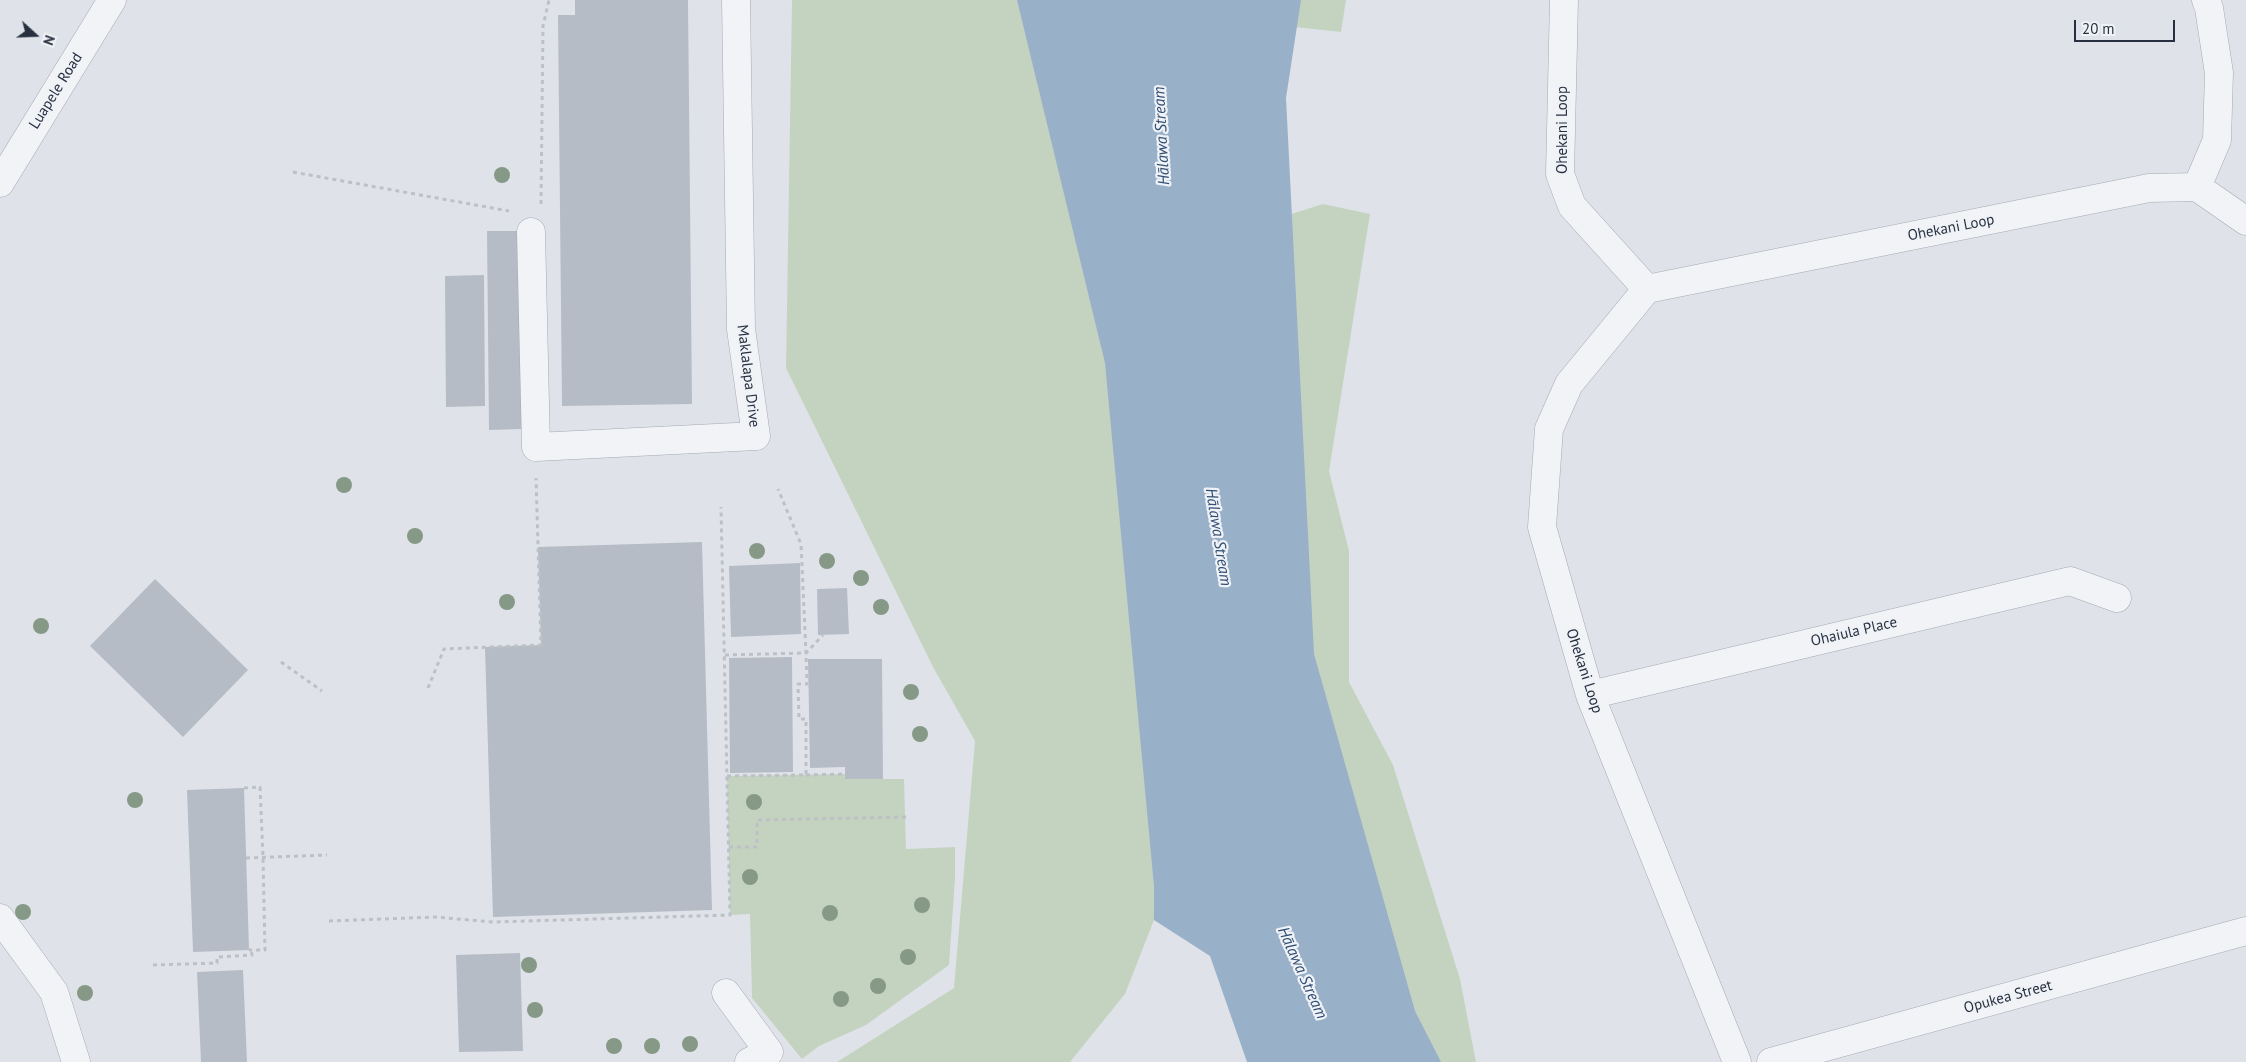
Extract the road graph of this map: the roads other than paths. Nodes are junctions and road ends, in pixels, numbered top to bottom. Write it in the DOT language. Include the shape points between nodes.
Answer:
graph roads {
  1 [pos="112,0"];
  2 [pos="736,0"];
  3 [pos="1564,0"];
  4 [pos="2206,0"];
  5 [pos="0,183"];
  6 [pos="2197,187"];
  7 [pos="2246,222"];
  8 [pos="531,232"];
  9 [pos="1647,289"];
  10 [pos="2117,598"];
  11 [pos="1590,695"];
  12 [pos="0,918"];
  13 [pos="2246,931"];
  14 [pos="726,993"];
  15 [pos="76,1062"];
  16 [pos="749,1062"];
  17 [pos="1737,1062"];
  18 [pos="1771,1062"];
  1 -- 5 [label="street, Luapele Road"];
  2 -- 8 [label="street, Maklalapa Drive" via="741,329 756,436 536,447"];
  3 -- 9 [label="street, Ohekani Loop" via="1560,174 1572,206"];
  4 -- 6 [label="street" via="2219,72 2217,140"];
  6 -- 7 [label="street"];
  6 -- 9 [label="street, Ohekani Loop" via="2149,188"];
  9 -- 11 [label="street, Ohekani Loop" via="1569,384 1549,429 1542,527"];
  10 -- 11 [label="street, Ohaiula Place" via="2070,581"];
  11 -- 17 [label="street, Ohekani Loop"];
  12 -- 15 [label="street" via="54,992"];
  13 -- 18 [label="street, Opukea Street"];
  14 -- 16 [label="street" via="769,1052"];
}
